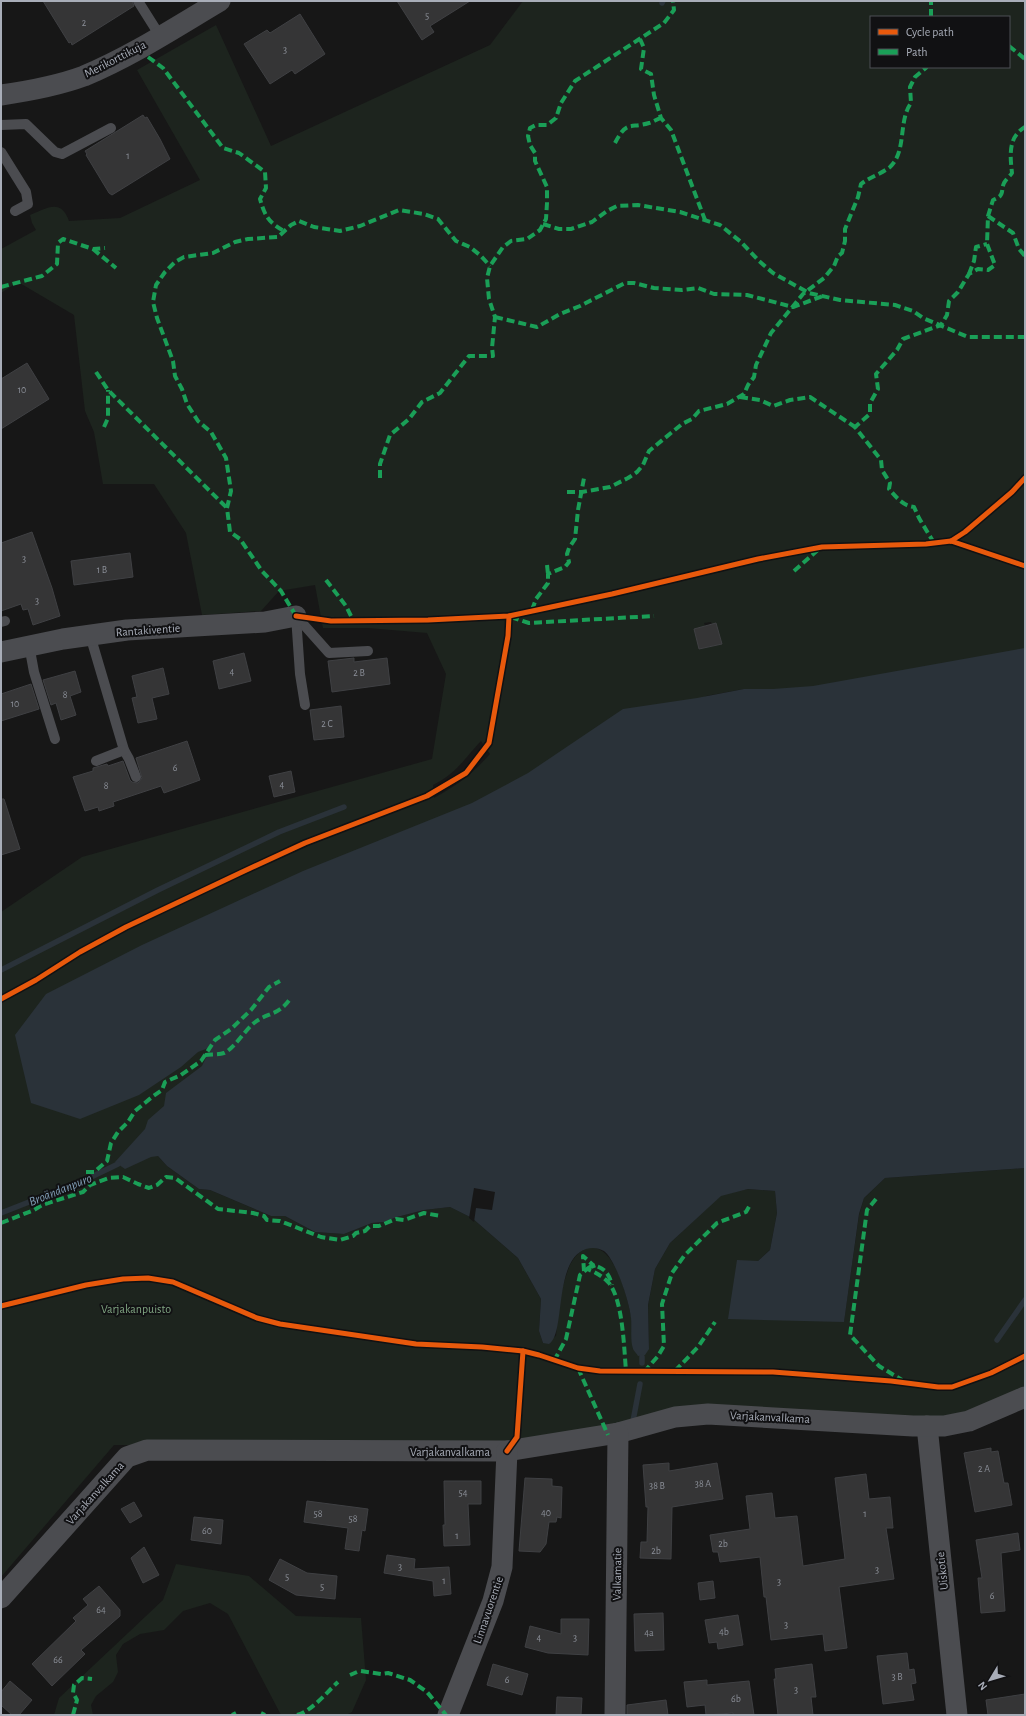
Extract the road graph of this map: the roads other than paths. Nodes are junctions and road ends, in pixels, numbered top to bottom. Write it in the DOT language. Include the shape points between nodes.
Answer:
graph roads {
  1 [pos="138,1"];
  2 [pos="220,1"];
  3 [pos="160,36"];
  4 [pos="1,95"];
  5 [pos="1,125"];
  6 [pos="111,128"];
  7 [pos="1,154"];
  8 [pos="15,211"];
  9 [pos="296,616"];
  10 [pos="90,635"];
  11 [pos="29,645"];
  12 [pos="368,651"];
  13 [pos="1,652"];
  14 [pos="305,705"];
  15 [pos="55,738"];
  16 [pos="124,750"];
  17 [pos="96,761"];
  18 [pos="136,777"];
  19 [pos="1025,1397"];
  20 [pos="927,1426"];
  21 [pos="618,1433"];
  22 [pos="507,1452"];
  23 [pos="1,1598"];
  24 [pos="448,1715"];
  25 [pos="615,1715"];
  26 [pos="957,1715"];
  1 -- 3 [label="lane"];
  2 -- 3 [label="street, Merikorttikuja"];
  3 -- 4 [label="street, Merikorttikuja" via="83,76 34,90"];
  5 -- 6 [label="lane" via="26,124 55,152 62,154"];
  7 -- 8 [label="lane" via="26,192 28,204"];
  9 -- 10 [label="street, Rantakiventie" via="265,622 127,630"];
  9 -- 12 [label="lane" via="329,653"];
  9 -- 14 [label="lane"];
  10 -- 11 [label="street, Rantakiventie"];
  10 -- 16 [label="lane"];
  11 -- 13 [label="street, Rantakiventie"];
  11 -- 15 [label="lane" via="34,672"];
  16 -- 17 [label="lane"];
  16 -- 18 [label="lane"];
  19 -- 20 [label="street, Varjakanvalkama" via="969,1421 944,1426"];
  20 -- 21 [label="street, Varjakanvalkama" via="708,1414 675,1417"];
  20 -- 26 [label="street, Uiskotie"];
  21 -- 22 [label="street, Varjakanvalkama"];
  21 -- 25 [label="street, Valkamatie"];
  22 -- 23 [label="street, Varjakanvalkama" via="146,1450 127,1457"];
  22 -- 24 [label="street, Linnavuorentie" via="502,1567 493,1601"];
}
